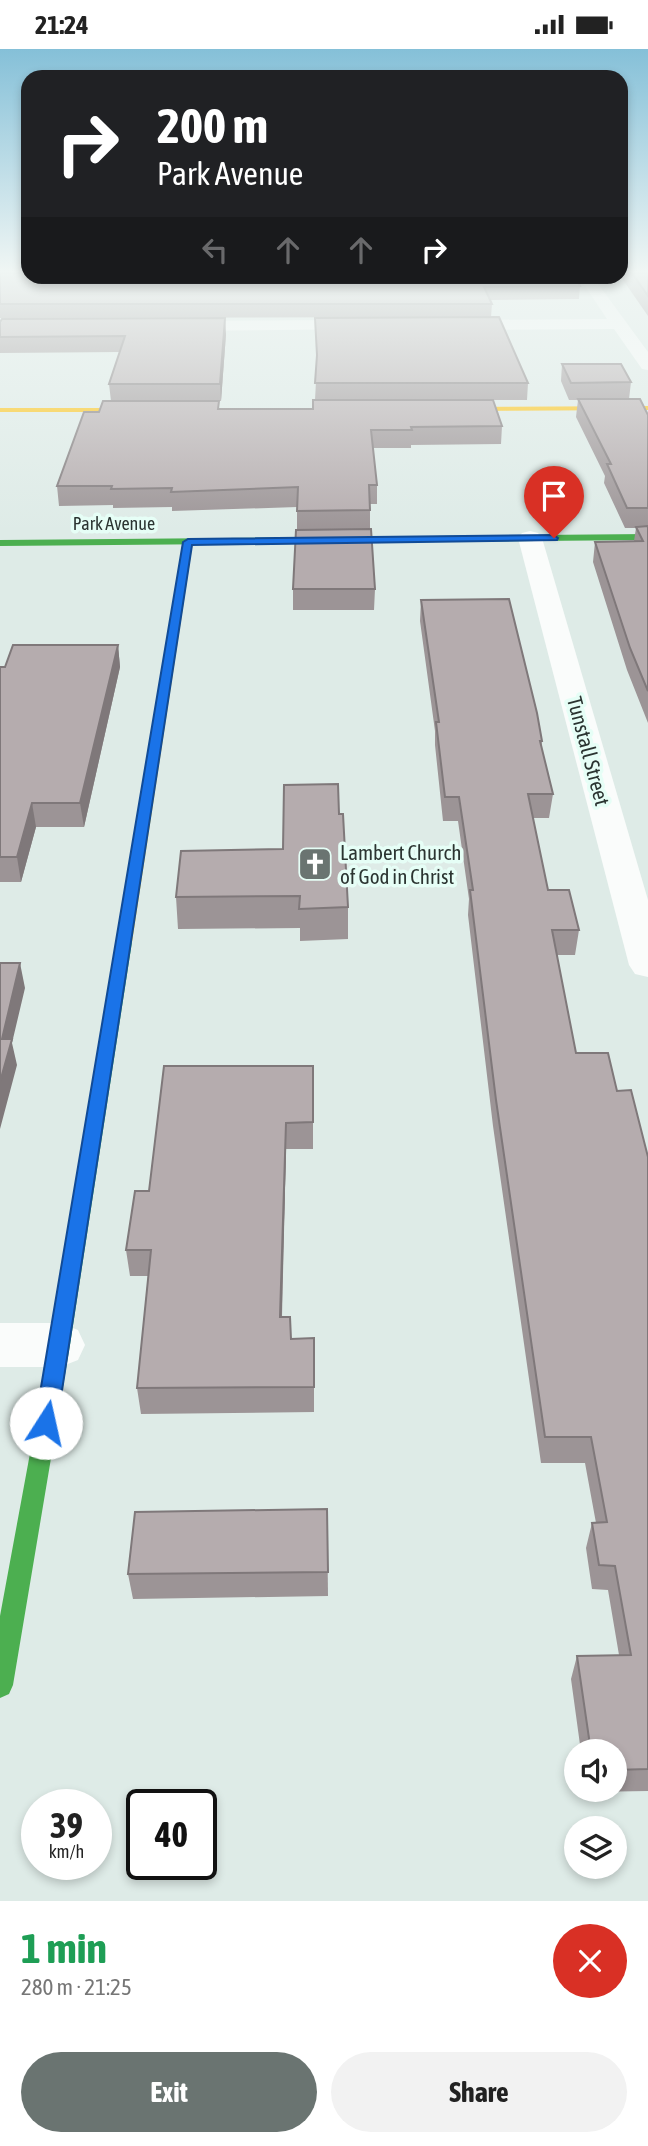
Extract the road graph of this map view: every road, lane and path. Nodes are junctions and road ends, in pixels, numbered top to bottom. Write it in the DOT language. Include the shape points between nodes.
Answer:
graph roads {
  1 [pos="648,408"];
  2 [pos="427,409"];
  3 [pos="165,410"];
  4 [pos="0,411"];
  5 [pos="648,537"];
  6 [pos="530,538"];
  7 [pos="188,542"];
  8 [pos="0,543"];
  9 [pos="648,965"];
  10 [pos="0,1345"];
  11 [pos="60,1345"];
  12 [pos="0,1685"];
  1 -- 2 [label="street"];
  3 -- 4 [label="street"];
  5 -- 6 [label="street, Park Avenue"];
  6 -- 7 [label="street, Park Avenue"];
  6 -- 9 [label="street, Tunstall Street"];
  7 -- 8 [label="street, Park Avenue"];
  7 -- 11 [label="street"];
  10 -- 11 [label="street"];
  11 -- 12 [label="street"];
}
